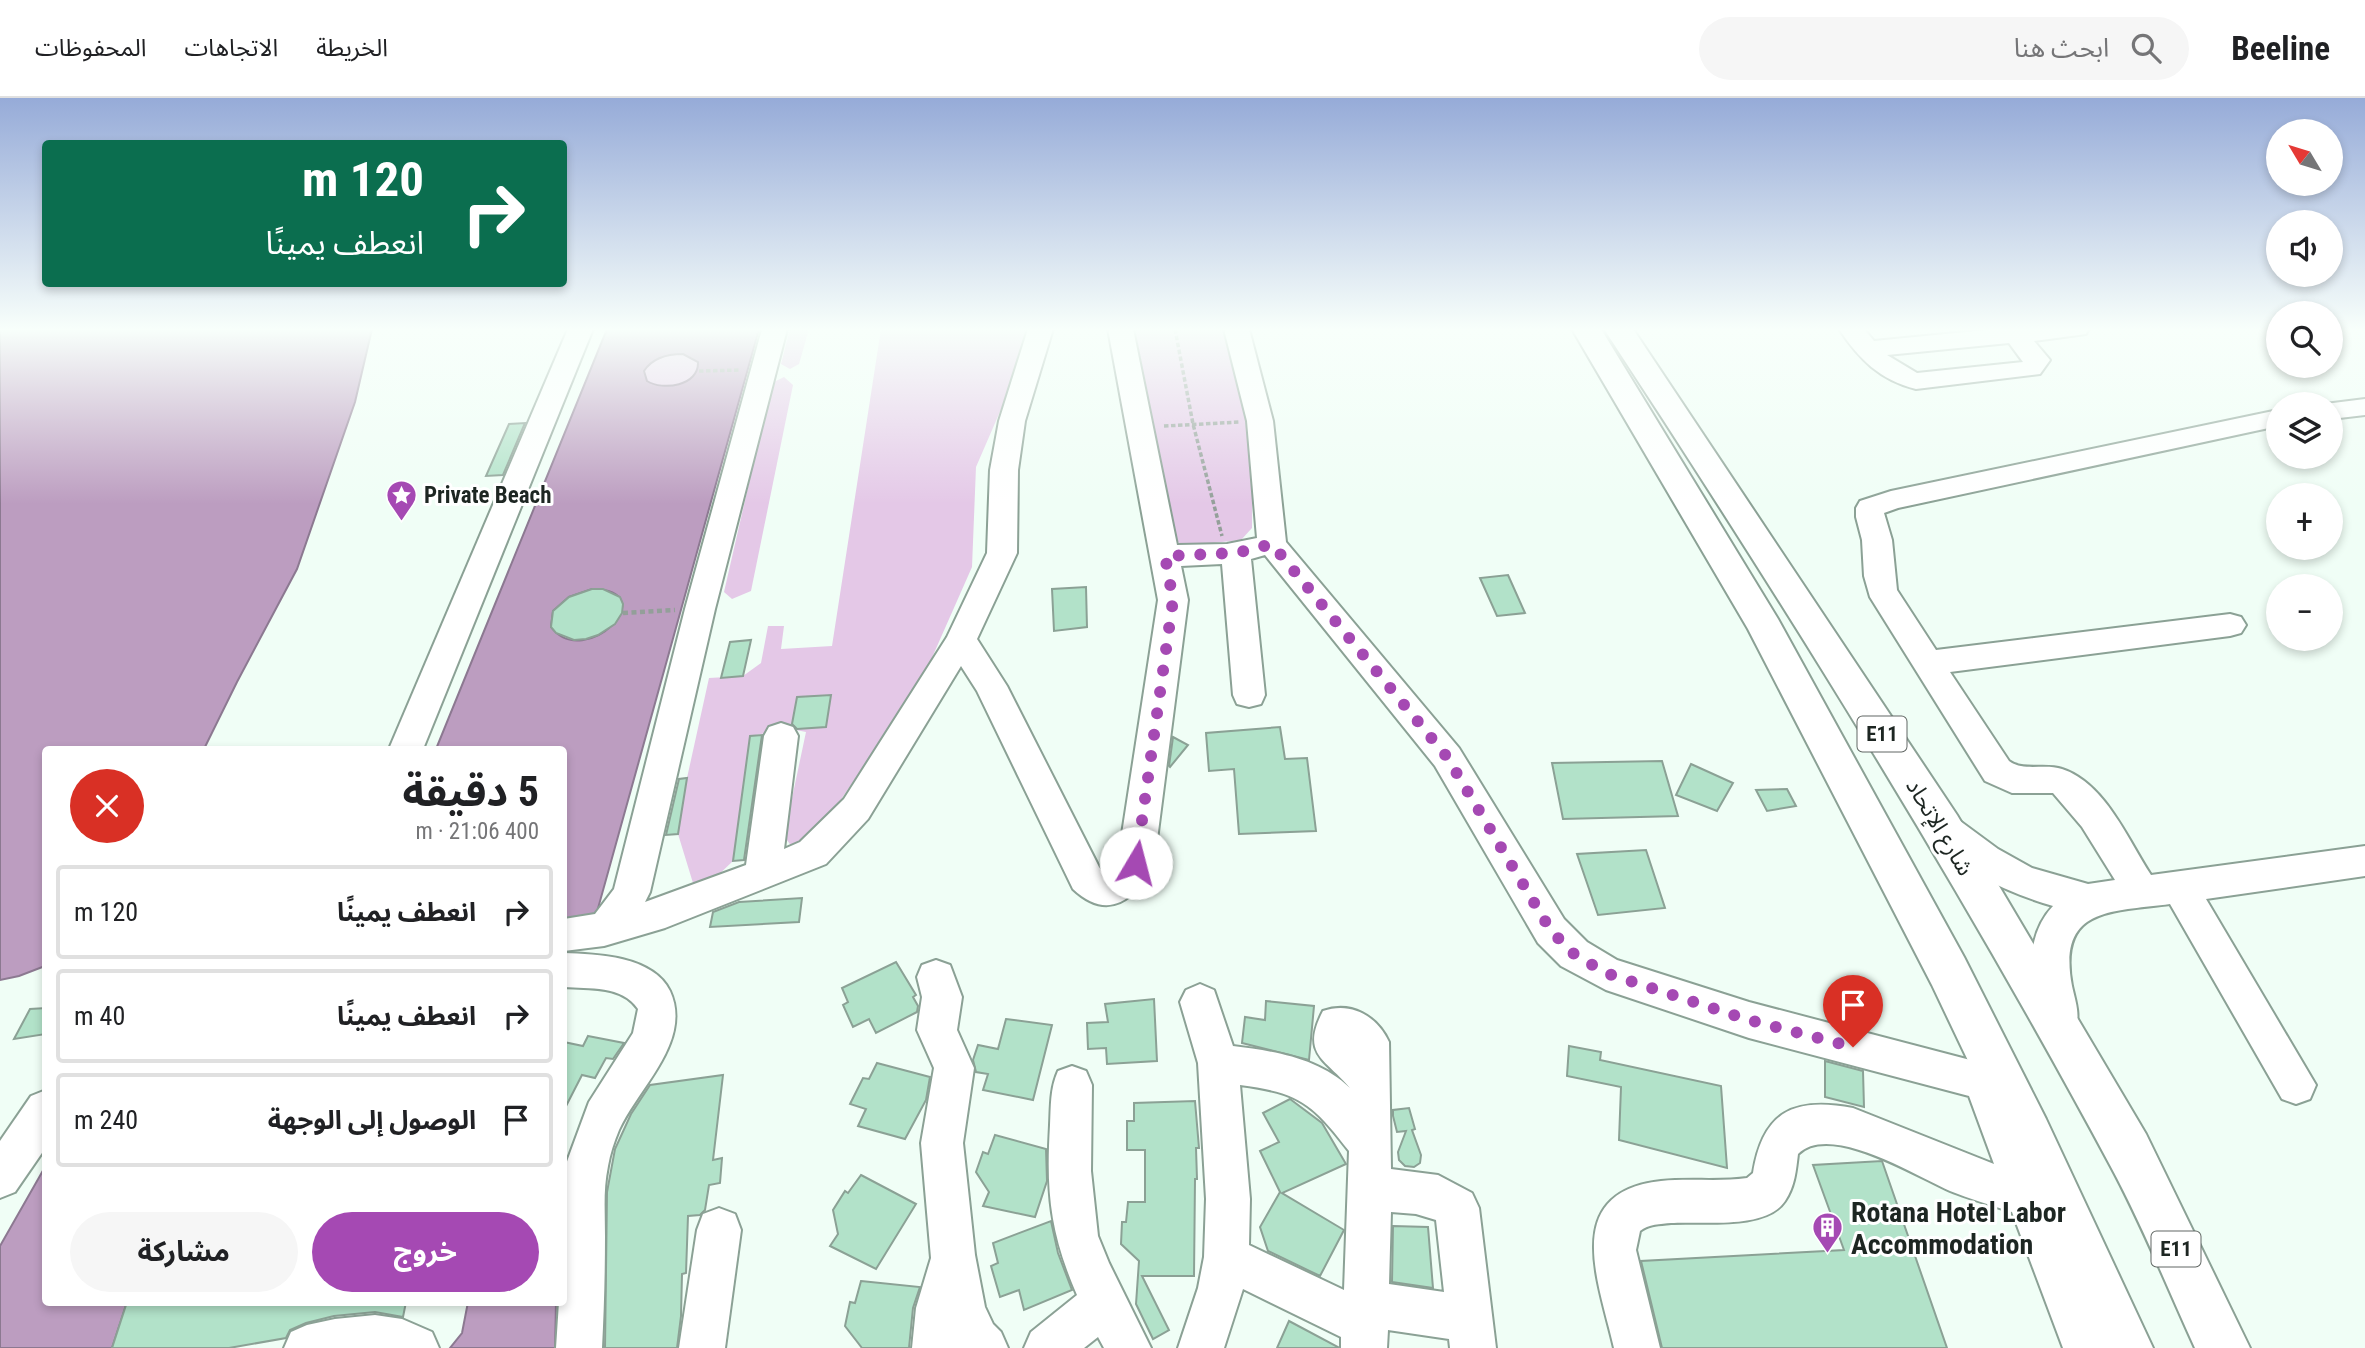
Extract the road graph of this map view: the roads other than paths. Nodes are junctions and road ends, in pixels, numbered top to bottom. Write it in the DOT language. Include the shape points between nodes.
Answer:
graph roads {
  1 [pos="557,387"];
  2 [pos="760,387"];
  3 [pos="1023,387"];
  4 [pos="1131,387"];
  5 [pos="1251,387"];
  6 [pos="1621,387"];
  7 [pos="1657,387"];
  8 [pos="2365,407"];
  9 [pos="2343,410"];
  10 [pos="2266,421"];
  11 [pos="1272,544"];
  12 [pos="1231,553"];
  13 [pos="1165,556"];
  14 [pos="2230,625"];
  15 [pos="961,640"];
  16 [pos="1927,663"];
  17 [pos="1249,695"];
  18 [pos="781,736"];
  19 [pos="407,746"];
  20 [pos="1942,827"];
  21 [pos="2365,861"];
  22 [pos="763,874"];
  23 [pos="2179,887"];
  24 [pos="2142,892"];
  25 [pos="2088,900"];
  26 [pos="604,930"];
  27 [pos="567,935"];
  28 [pos="567,970"];
  29 [pos="1948,971"];
  30 [pos="936,977"];
  31 [pos="1200,1002"];
  32 [pos="2064,1043"];
  33 [pos="1217,1063"];
  34 [pos="1370,1077"];
  35 [pos="1983,1081"];
  36 [pos="2297,1084"];
  37 [pos="1072,1085"];
  38 [pos="42,1116"];
  39 [pos="1370,1144"];
  40 [pos="0,1177"];
  41 [pos="1370,1190"];
  42 [pos="2024,1194"];
  43 [pos="719,1230"];
  44 [pos="953,1255"];
  45 [pos="1226,1257"];
  46 [pos="1106,1301"];
  47 [pos="1365,1326"];
  48 [pos="1472,1334"];
  49 [pos="307,1348"];
  50 [pos="416,1348"];
  51 [pos="579,1348"];
  52 [pos="702,1348"];
  53 [pos="935,1348"];
  54 [pos="985,1348"];
  55 [pos="1047,1348"];
  56 [pos="1128,1348"];
  57 [pos="1201,1348"];
  58 [pos="1637,1348"];
  59 [pos="2086,1348"];
  60 [pos="2126,1348"];
  61 [pos="2223,1348"];
  1 -- 19 [label="street"];
  2 -- 26 [label="street" via="700,609 632,892"];
  3 -- 15 [label="street" via="1004,470 1002,553"];
  4 -- 13 [label="street"];
  5 -- 11 [label="street" via="1260,421"];
  6 -- 29 [label="highway, E11" via="1765,628"];
  7 -- 20 [label="highway, شارع الإتحاد / E11"];
  8 -- 9 [label="street"];
  10 -- 16 [label="street" via="1870,508 1868,521 1875,533 1881,589"];
  11 -- 12 [label="street"];
  11 -- 35 [label="street" via="1447,757 1551,931 1574,954 1606,973 1749,1020"];
  12 -- 13 [label="street"];
  12 -- 17 [label="street"];
  13 -- 15 [label="street" via="1173,600 1136,863 1126,880 1114,888 1100,891 1074,859 990,686"];
  14 -- 16 [label="street"];
  15 -- 22 [label="street" via="856,809 813,853"];
  16 -- 24 [label="street" via="1997,771 2014,781 2050,779 2072,789"];
  18 -- 22 [label="street"];
  20 -- 25 [label="street" via="2012,876"];
  20 -- 32 [label="highway, شارع الإتحاد / E11"];
  21 -- 23 [label="street"];
  22 -- 26 [label="street" via="682,909"];
  23 -- 24 [label="street"];
  23 -- 36 [label="street"];
  24 -- 25 [label="street"];
  25 -- 32 [label="street" via="2064,919 2051,948"];
  26 -- 27 [label="street"];
  28 -- 51 [label="street" via="603,972 635,982 654,998 657,1011 644,1052 604,1115 587,1164"];
  29 -- 35 [label="street"];
  29 -- 60 [label="highway, E11"];
  30 -- 44 [label="street" via="942,997 937,1030 954,1068 942,1143"];
  31 -- 33 [label="street"];
  32 -- 61 [label="highway, شارع الإتحاد / E11" via="2129,1151"];
  33 -- 39 [label="street" via="1309,1082 1326,1092"];
  33 -- 45 [label="street" via="1228,1199"];
  34 -- 39 [label="street"];
  35 -- 42 [label="street"];
  37 -- 46 [label="street" via="1069,1175 1075,1227 1083,1256"];
  38 -- 40 [label="street"];
  39 -- 41 [label="street"];
  41 -- 47 [label="street"];
  41 -- 48 [label="street" via="1435,1195 1457,1208"];
  42 -- 58 [label="street" via="1961,1174 1854,1129 1816,1124 1795,1129 1779,1146 1773,1184 1759,1197 1653,1204 1633,1209 1619,1222 1614,1250"];
  42 -- 59 [label="street"];
  43 -- 52 [label="street"];
  44 -- 53 [label="street" via="939,1308"];
  44 -- 54 [label="street" via="963,1312"];
  45 -- 47 [label="street"];
  45 -- 57 [label="street"];
  46 -- 55 [label="street"];
  46 -- 56 [label="street"];
  47 -- 48 [label="street"];
  49 -- 50 [label="street" via="383,1338"];
}
